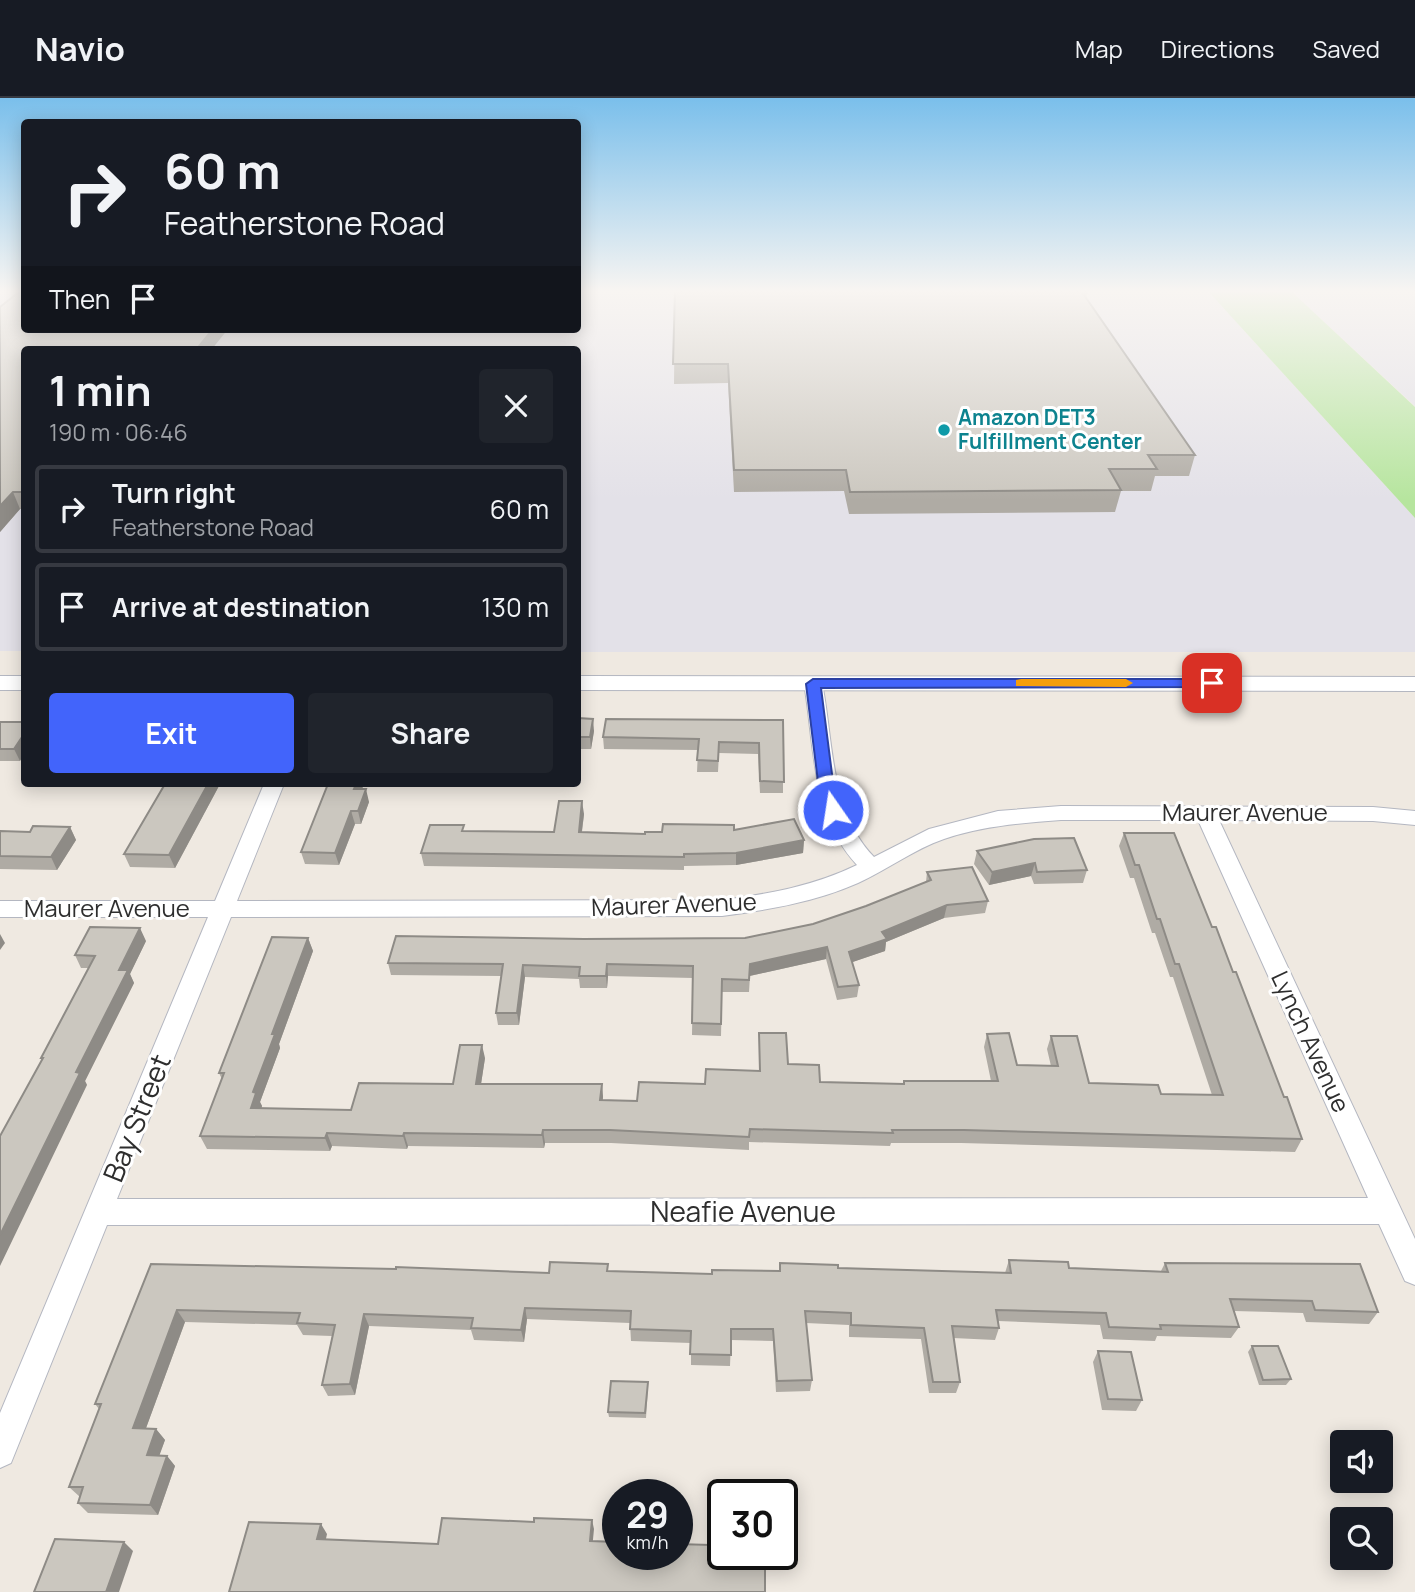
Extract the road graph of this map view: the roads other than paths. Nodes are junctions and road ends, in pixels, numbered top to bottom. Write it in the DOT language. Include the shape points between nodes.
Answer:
graph roads {
  1 [pos="0,683"];
  2 [pos="21,683"];
  3 [pos="581,683"];
  4 [pos="813,684"];
  5 [pos="1415,684"];
  6 [pos="273,787"];
  7 [pos="1205,813"];
  8 [pos="1415,818"];
  9 [pos="871,867"];
  10 [pos="0,909"];
  11 [pos="223,909"];
  12 [pos="1387,1211"];
  13 [pos="99,1212"];
  14 [pos="1415,1271"];
  15 [pos="0,1452"];
  1 -- 2 [label="street"];
  3 -- 4 [label="street"];
  4 -- 5 [label="street"];
  4 -- 9 [label="street" via="833,810 846,842"];
  6 -- 11 [label="street, Bay Street"];
  7 -- 8 [label="street, Maurer Avenue"];
  7 -- 9 [label="street, Maurer Avenue" via="998,818 936,834"];
  7 -- 12 [label="street, Lynch Avenue"];
  9 -- 11 [label="street, Maurer Avenue" via="796,896 722,908"];
  10 -- 11 [label="street, Maurer Avenue"];
  11 -- 13 [label="street, Bay Street"];
  12 -- 13 [label="street, Neafie Avenue"];
  12 -- 14 [label="street, Lynch Avenue"];
  13 -- 15 [label="street, Bay Street"];
}
